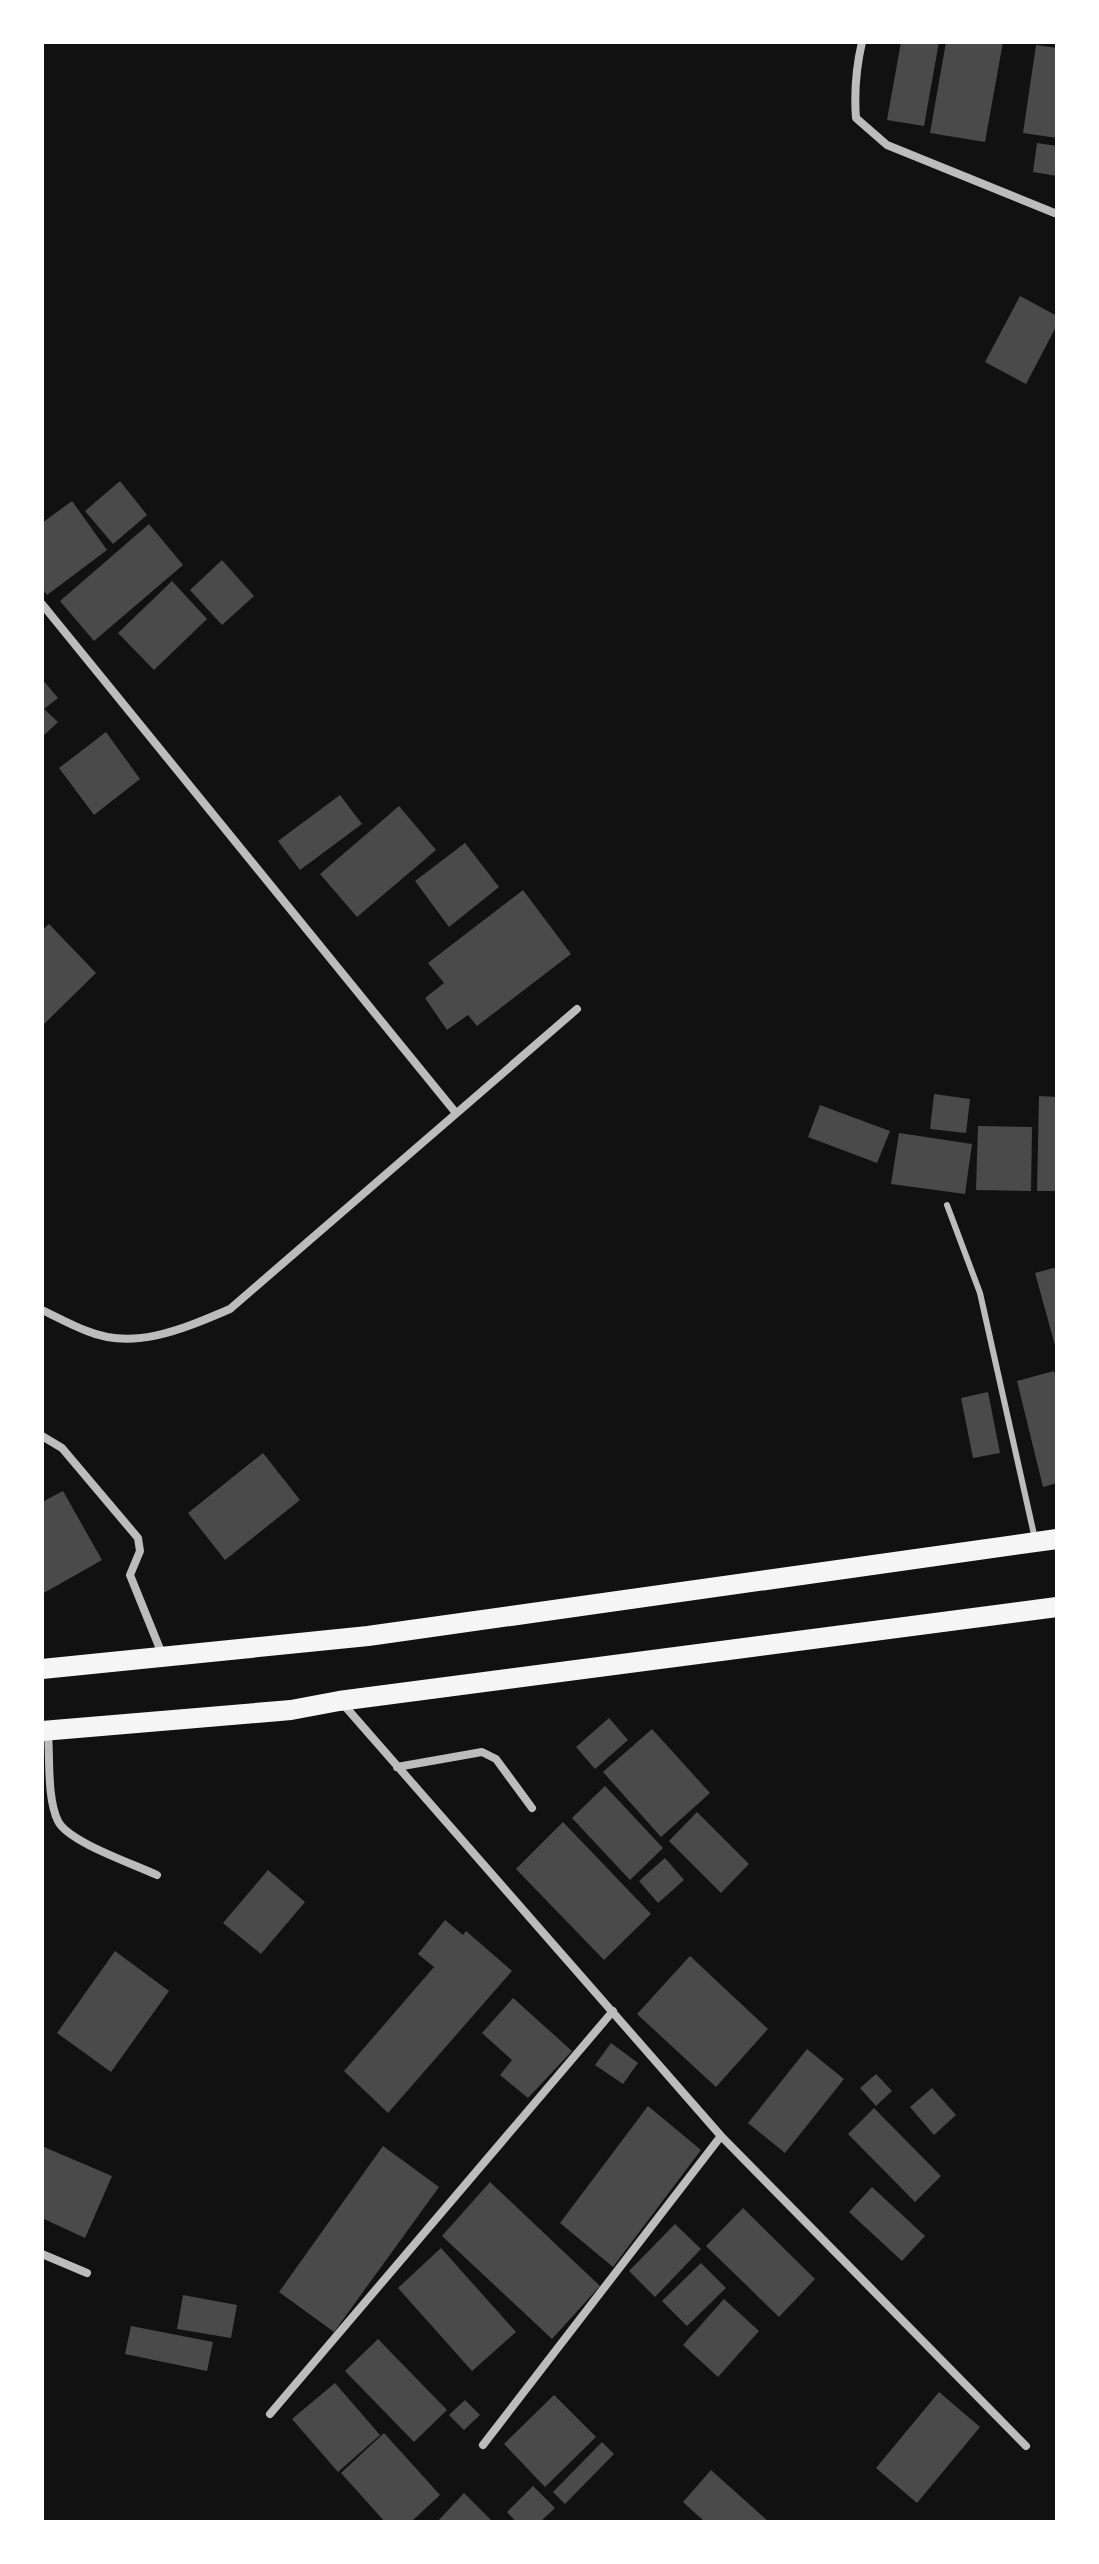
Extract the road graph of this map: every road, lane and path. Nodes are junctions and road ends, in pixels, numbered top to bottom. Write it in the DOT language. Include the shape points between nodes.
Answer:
graph roads {
  1 [pos="862,42"];
  2 [pos="1057,214"];
  3 [pos="42,604"];
  4 [pos="577,1009"];
  5 [pos="456,1113"];
  6 [pos="947,1205"];
  7 [pos="42,1310"];
  8 [pos="42,1436"];
  9 [pos="1057,1539"];
  10 [pos="1036,1542"];
  11 [pos="1057,1607"];
  12 [pos="164,1659"];
  13 [pos="42,1669"];
  14 [pos="339,1701"];
  15 [pos="45,1730"];
  16 [pos="397,1767"];
  17 [pos="532,1808"];
  18 [pos="157,1875"];
  19 [pos="613,2011"];
  20 [pos="721,2136"];
  21 [pos="42,2254"];
  22 [pos="87,2273"];
  23 [pos="270,2414"];
  24 [pos="483,2445"];
  25 [pos="1026,2446"];
  1 -- 2 [label="street" via="854,99 856,118 871,132 887,145"];
  3 -- 5 [label="street"];
  4 -- 5 [label="street"];
  5 -- 7 [label="street" via="230,1309 174,1333 124,1340 89,1333"];
  6 -- 10 [label="lane" via="980,1293"];
  8 -- 12 [label="street" via="62,1448 138,1538 140,1551 130,1575"];
  9 -- 10 [label="main road"];
  10 -- 12 [label="main road" via="383,1634"];
  11 -- 14 [label="main road"];
  12 -- 13 [label="main road"];
  14 -- 15 [label="main road" via="291,1710"];
  14 -- 16 [label="street"];
  15 -- 18 [label="street" via="59,1825 71,1836"];
  16 -- 17 [label="street" via="482,1752 496,1759"];
  16 -- 19 [label="street"];
  19 -- 20 [label="street"];
  19 -- 23 [label="street"];
  20 -- 24 [label="street"];
  20 -- 25 [label="street"];
  21 -- 22 [label="street"];
}
